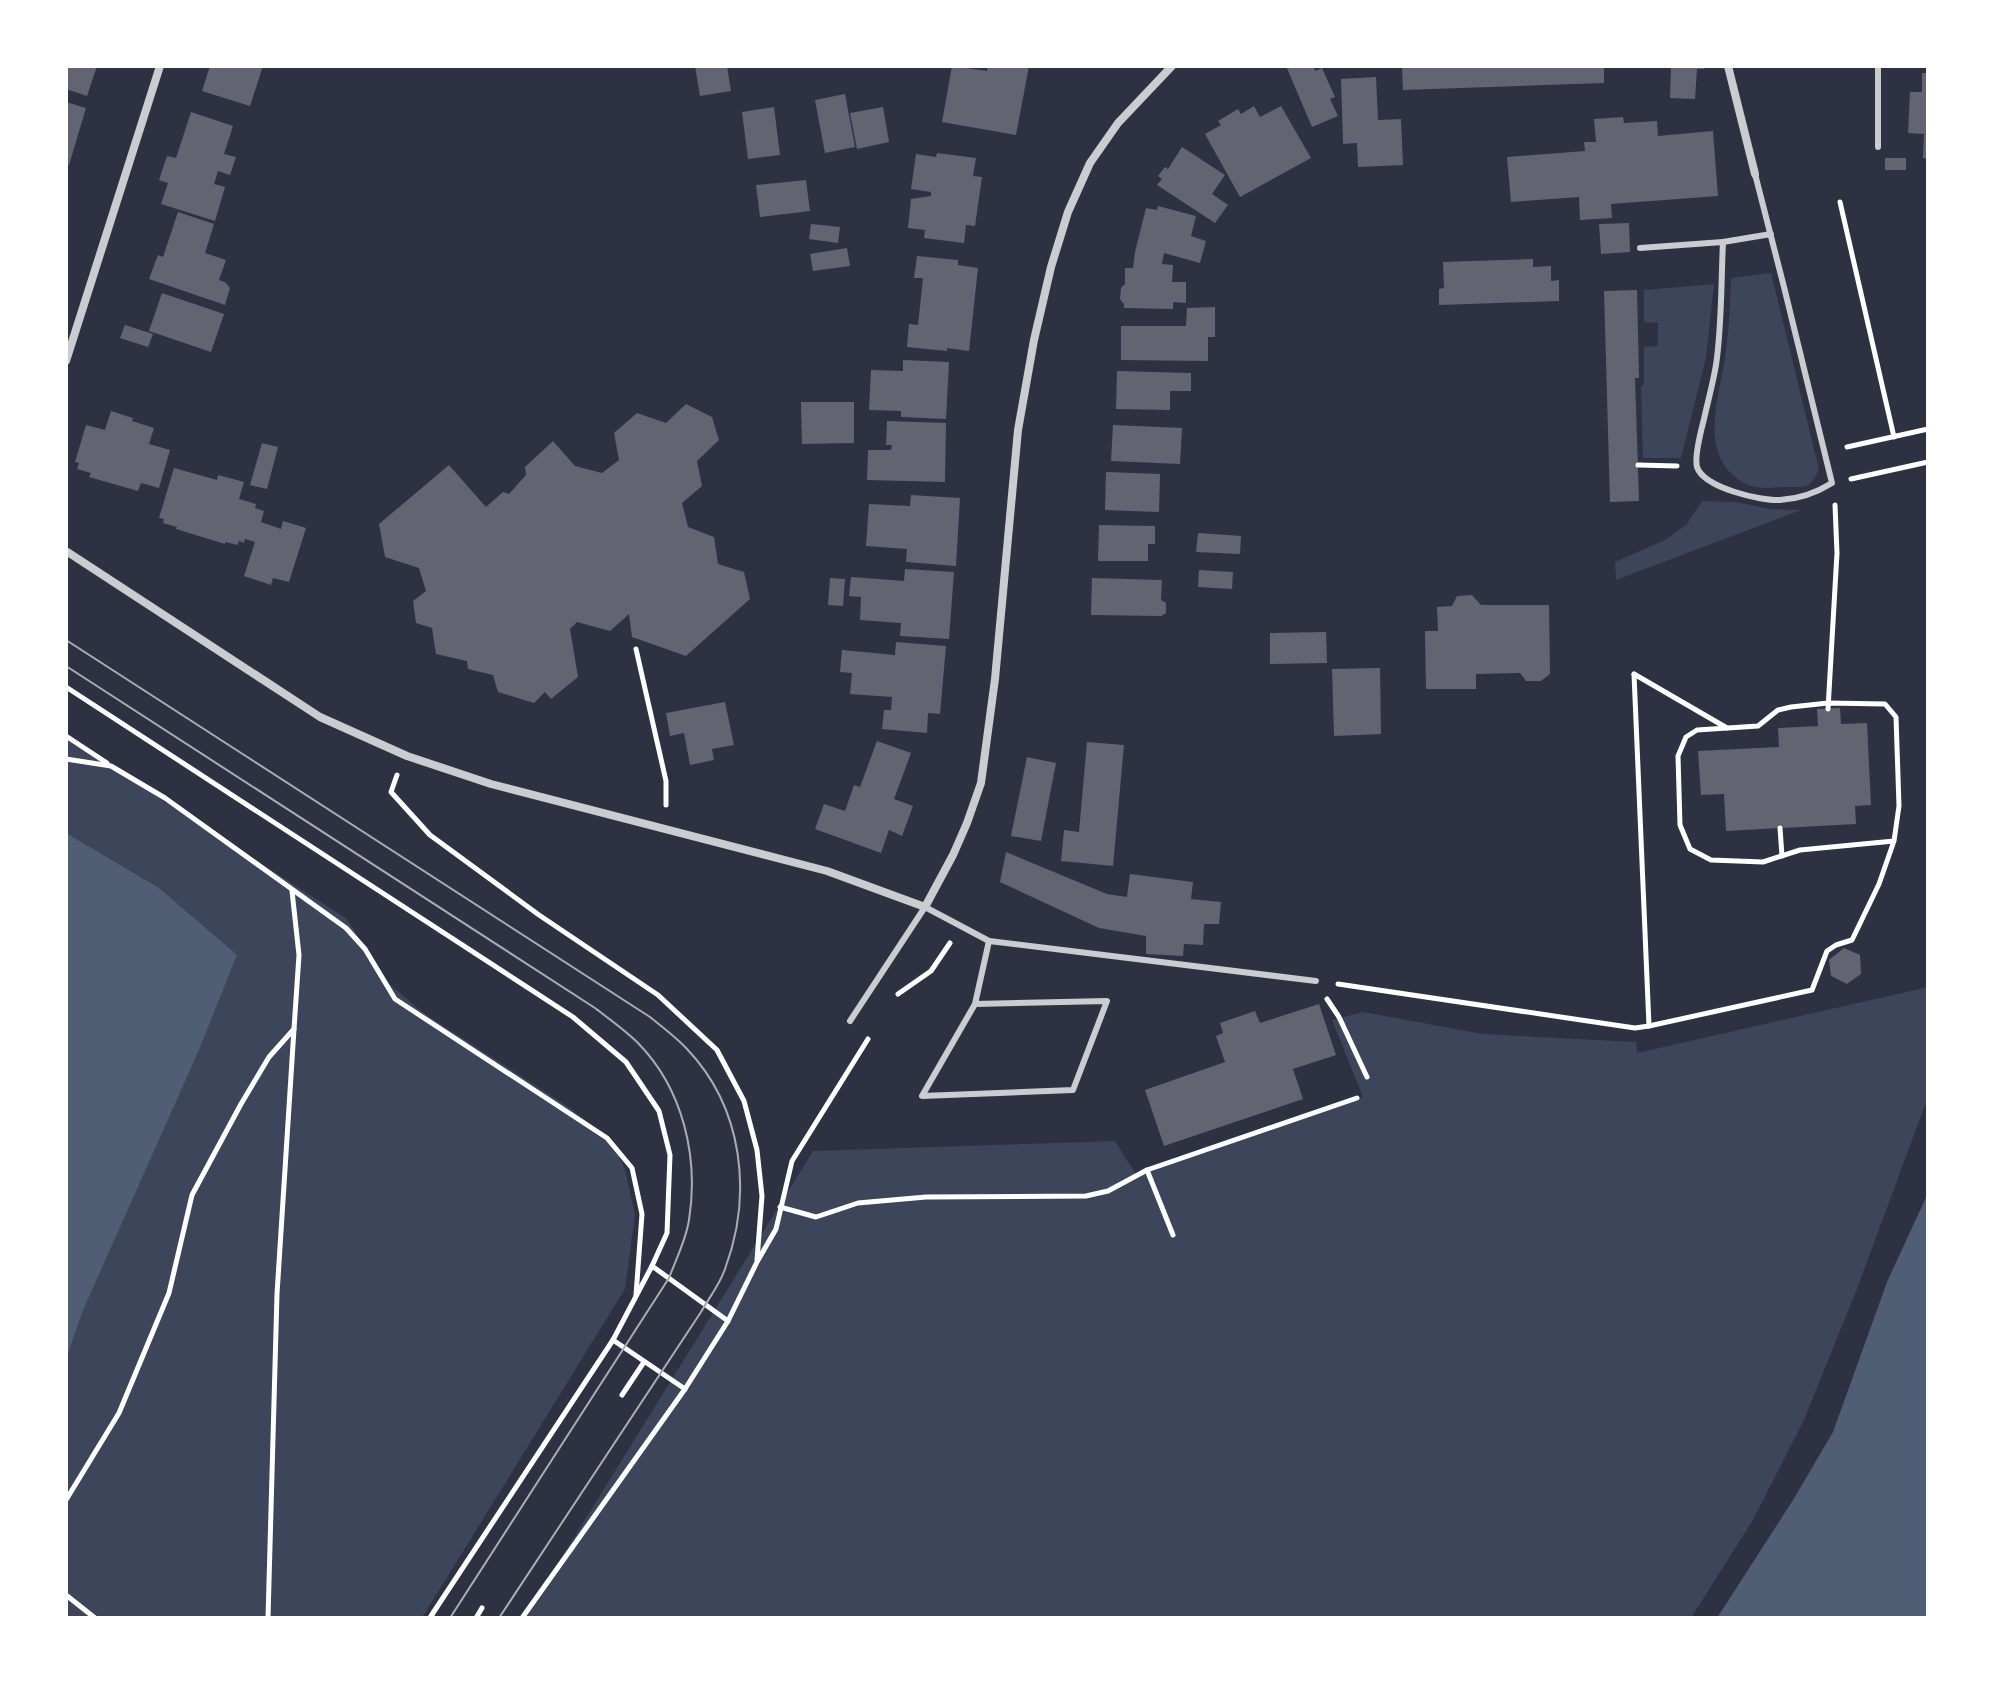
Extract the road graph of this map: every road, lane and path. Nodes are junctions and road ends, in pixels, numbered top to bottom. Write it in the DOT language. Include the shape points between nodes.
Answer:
graph roads {
  1 [pos="160,66"];
  2 [pos="1172,66"];
  3 [pos="1728,66"];
  4 [pos="1878,66"];
  5 [pos="1878,147"];
  6 [pos="1755,174"];
  7 [pos="1840,202"];
  8 [pos="1771,234"];
  9 [pos="1723,242"];
  10 [pos="1640,248"];
  11 [pos="66,361"];
  12 [pos="1928,429"];
  13 [pos="1894,437"];
  14 [pos="1825,452"];
  15 [pos="1928,462"];
  16 [pos="1638,465"];
  17 [pos="1697,466"];
  18 [pos="1897,468"];
  19 [pos="1898,478"];
  20 [pos="1832,483"];
  21 [pos="66,551"];
  22 [pos="636,649"];
  23 [pos="66,687"];
  24 [pos="1828,706"];
  25 [pos="1728,729"];
  26 [pos="66,736"];
  27 [pos="407,756"];
  28 [pos="66,759"];
  29 [pos="111,766"];
  30 [pos="666,828"];
  31 [pos="1780,828"];
  32 [pos="1894,841"];
  33 [pos="1782,856"];
  34 [pos="292,890"];
  35 [pos="925,907"];
  36 [pos="960,926"];
  37 [pos="989,941"];
  38 [pos="1316,981"];
  39 [pos="892,1002"];
  40 [pos="975,1004"];
  41 [pos="850,1021"];
  42 [pos="1649,1026"];
  43 [pos="294,1029"];
  44 [pos="870,1036"];
  45 [pos="1367,1077"];
  46 [pos="1357,1098"];
  47 [pos="1147,1170"];
  48 [pos="780,1207"];
  49 [pos="1173,1235"];
  50 [pos="757,1262"];
  51 [pos="652,1266"];
  52 [pos="636,1297"];
  53 [pos="728,1321"];
  54 [pos="613,1340"];
  55 [pos="644,1362"];
  56 [pos="685,1389"];
  57 [pos="622,1395"];
  58 [pos="66,1500"];
  59 [pos="66,1595"];
  60 [pos="482,1608"];
  61 [pos="431,1617"];
  62 [pos="95,1618"];
  63 [pos="268,1618"];
  64 [pos="476,1618"];
  65 [pos="522,1618"];
  1 -- 11 [label="street"];
  2 -- 35 [label="street" via="1118,123 1090,163 1051,267 1018,430 981,783 953,855"];
  3 -- 6 [label="street"];
  4 -- 5 [label="lane"];
  6 -- 8 [label="lane"];
  7 -- 13 [label="path"];
  8 -- 9 [label="lane"];
  8 -- 14 [label="lane"];
  9 -- 10 [label="lane"];
  9 -- 17 [label="lane" via="1716,364"];
  12 -- 13 [label="path"];
  13 -- 14 [label="path"];
  14 -- 20 [label="lane"];
  15 -- 18 [label="path"];
  16 -- 17 [label="path"];
  17 -- 20 [label="lane" via="1714,484 1764,499 1814,494"];
  18 -- 19 [label="path"];
  18 -- 20 [label="path"];
  20 -- 24 [label="path" via="1837,553"];
  21 -- 27 [label="street" via="320,717"];
  22 -- 30 [label="path" via="666,781"];
  23 -- 51 [label="path" via="573,1017 626,1062 659,1111 670,1155 667,1233"];
  24 -- 25 [label="path" via="1778,710 1758,726"];
  24 -- 32 [label="path" via="1885,704 1896,717 1899,806"];
  25 -- 33 [label="path" via="1697,730 1686,737 1678,756 1680,825 1690,849 1711,860 1763,862"];
  25 -- 42 [label="path" via="1634,674"];
  26 -- 29 [label="path"];
  27 -- 30 [label="street" via="491,784"];
  27 -- 50 [label="path" via="391,792 430,835 658,995 717,1050 744,1101 757,1150 762,1196"];
  28 -- 29 [label="path"];
  29 -- 34 [label="path" via="165,798"];
  30 -- 35 [label="street" via="827,871"];
  31 -- 33 [label="path"];
  32 -- 33 [label="path"];
  32 -- 42 [label="path" via="1852,940 1827,951 1812,990"];
  34 -- 43 [label="path" via="299,955"];
  34 -- 52 [label="path" via="346,928 395,999 607,1138 632,1168 642,1214"];
  35 -- 36 [label="lane"];
  35 -- 41 [label="lane"];
  36 -- 37 [label="lane"];
  36 -- 39 [label="path" via="931,971"];
  37 -- 38 [label="lane"];
  37 -- 40 [label="lane"];
  38 -- 42 [label="path"];
  38 -- 45 [label="path"];
  40 -- 40 [label="lane" via="1063,1002 1107,1001 1073,1090 922,1096"];
  43 -- 58 [label="path" via="269,1057 192,1195 158,1320 119,1413"];
  43 -- 63 [label="path" via="277,1294"];
  44 -- 48 [label="path" via="792,1161"];
  46 -- 47 [label="path"];
  47 -- 48 [label="path" via="1108,1191 1086,1196 926,1197 858,1203 816,1217"];
  47 -- 49 [label="path"];
  48 -- 50 [label="path" via="776,1229"];
  50 -- 53 [label="path"];
  51 -- 52 [label="path"];
  51 -- 53 [label="path"];
  52 -- 54 [label="path"];
  53 -- 56 [label="path"];
  54 -- 55 [label="path"];
  54 -- 61 [label="path"];
  55 -- 56 [label="path"];
  55 -- 57 [label="path"];
  56 -- 65 [label="path"];
  59 -- 62 [label="path"];
  60 -- 64 [label="path"];
}
